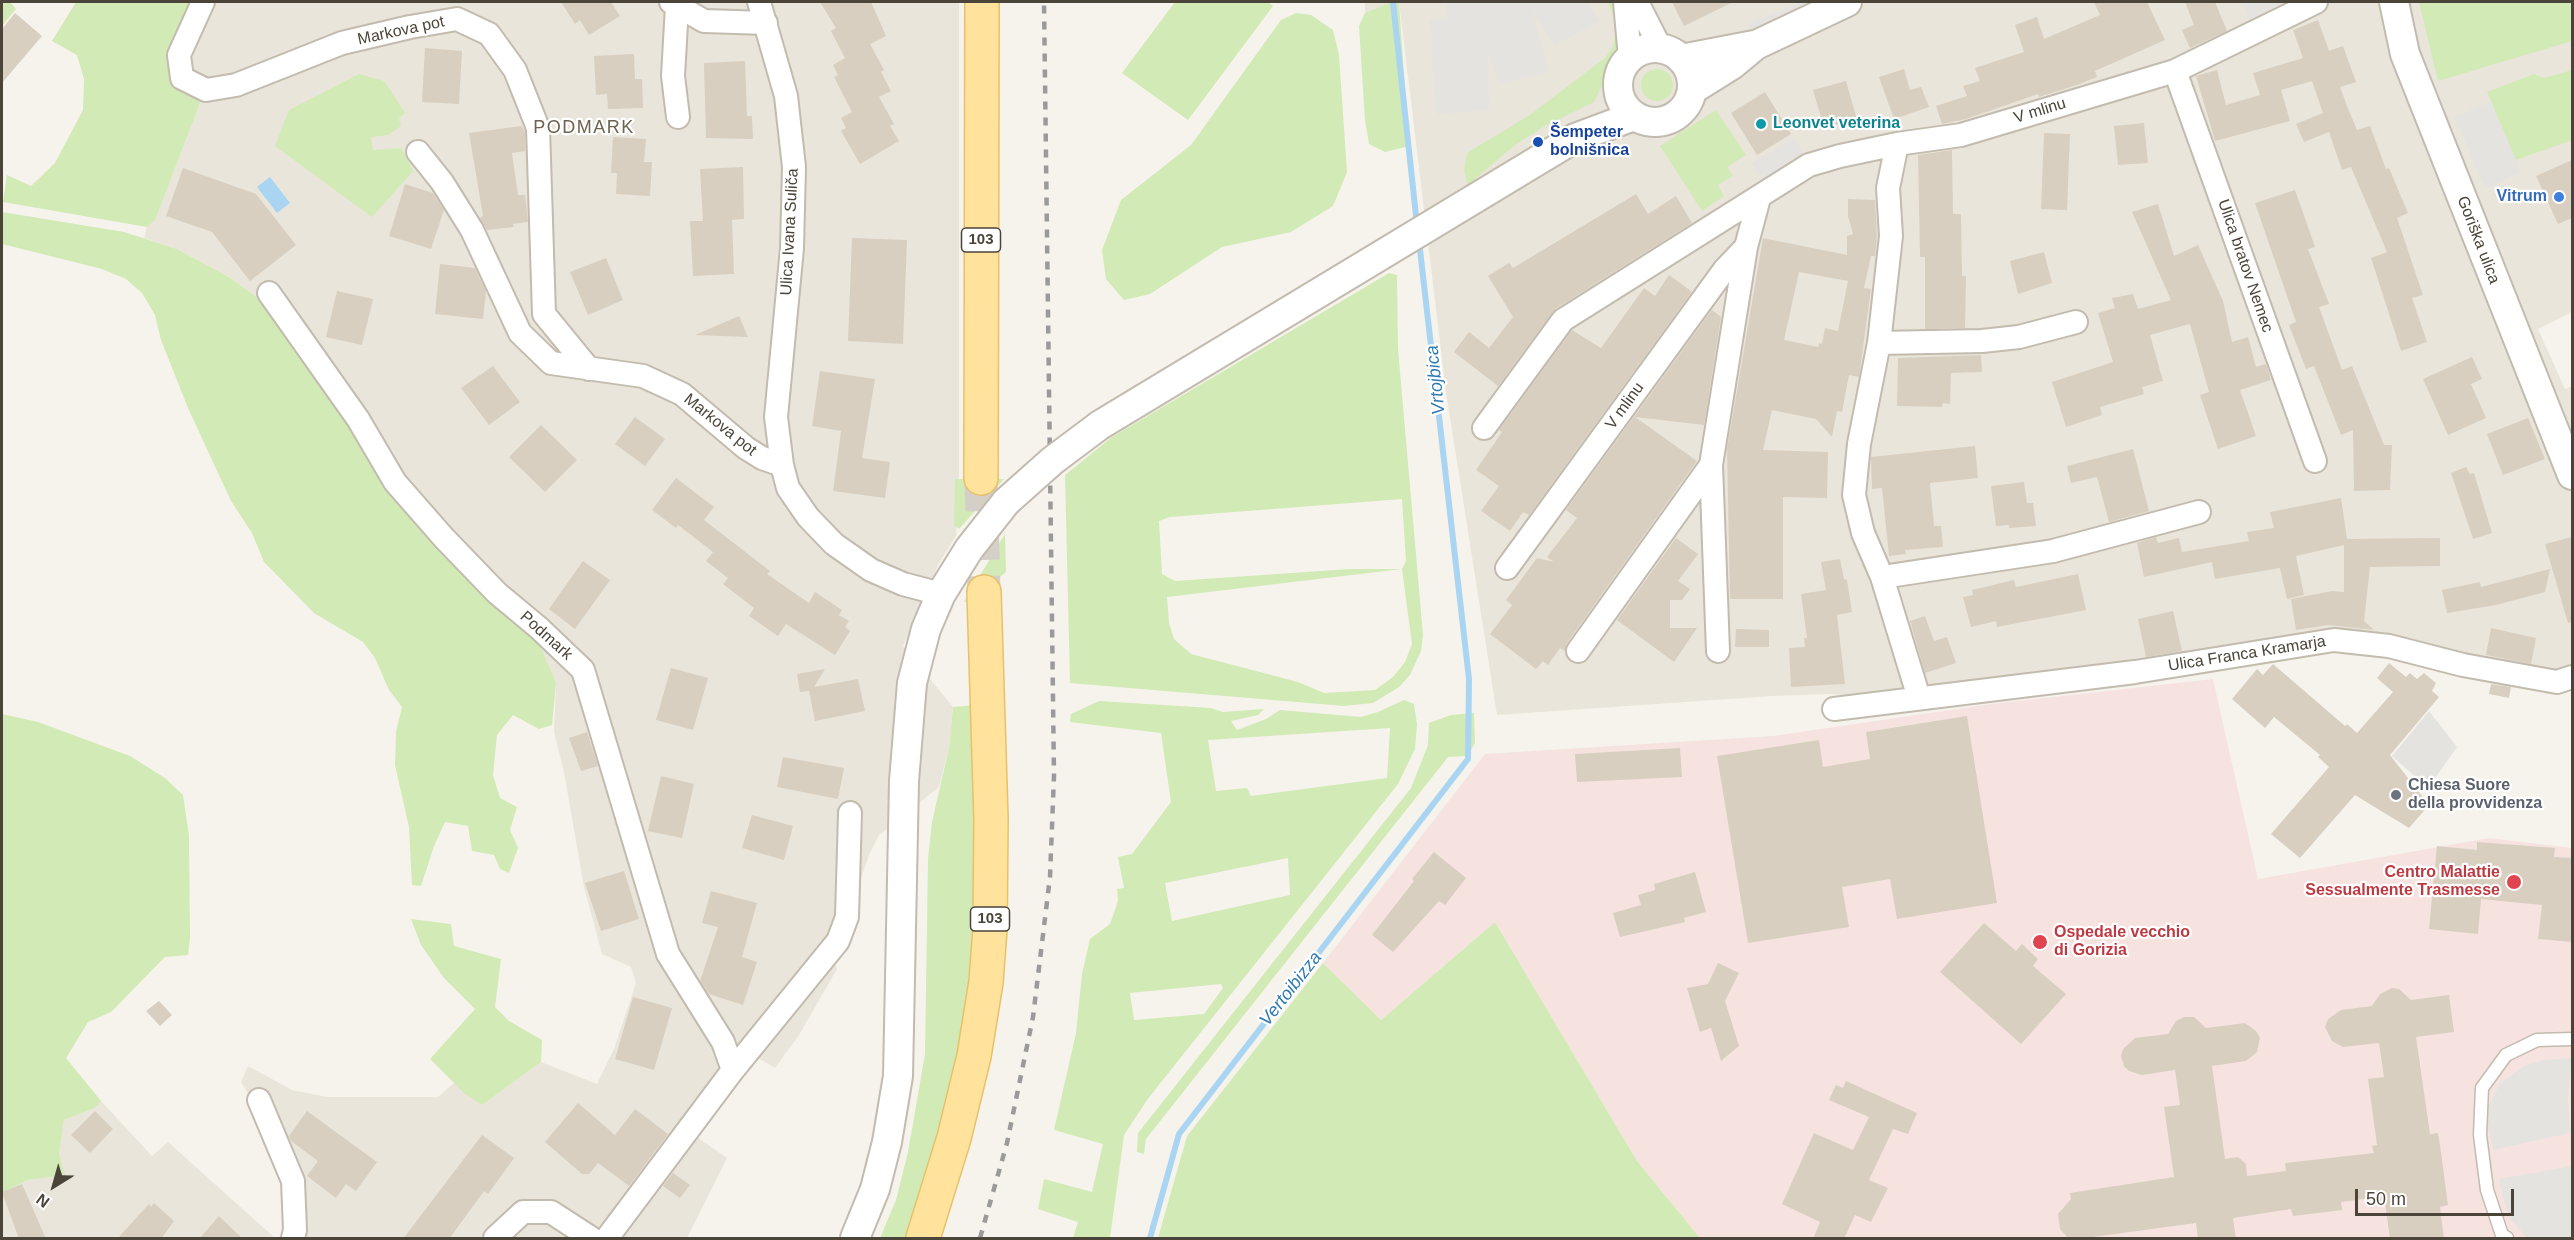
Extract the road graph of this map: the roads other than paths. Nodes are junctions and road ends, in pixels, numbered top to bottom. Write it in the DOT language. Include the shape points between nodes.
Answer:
graph roads {
  1 [pos="202,2"];
  2 [pos="982,2"];
  3 [pos="1625,2"];
  4 [pos="1637,2"];
  5 [pos="1847,2"];
  6 [pos="2316,2"];
  7 [pos="2394,2"];
  8 [pos="674,4"];
  9 [pos="762,12"];
  10 [pos="1756,45"];
  11 [pos="1671,54"];
  12 [pos="1630,58"];
  13 [pos="2175,71"];
  14 [pos="1618,90"];
  15 [pos="1692,90"];
  16 [pos="1634,116"];
  17 [pos="678,117"];
  18 [pos="1575,138"];
  19 [pos="1897,144"];
  20 [pos="418,152"];
  21 [pos="1759,198"];
  22 [pos="1746,247"];
  23 [pos="269,292"];
  24 [pos="2076,322"];
  25 [pos="1879,343"];
  26 [pos="590,369"];
  27 [pos="1484,428"];
  28 [pos="2315,461"];
  29 [pos="782,465"];
  30 [pos="1711,465"];
  31 [pos="2572,475"];
  32 [pos="981,478"];
  33 [pos="2199,512"];
  34 [pos="1507,568"];
  35 [pos="1882,577"];
  36 [pos="984,592"];
  37 [pos="941,594"];
  38 [pos="1578,651"];
  39 [pos="1718,651"];
  40 [pos="2572,677"];
  41 [pos="1919,698"];
  42 [pos="1834,709"];
  43 [pos="850,813"];
  44 [pos="2572,1039"];
  45 [pos="733,1070"];
  46 [pos="259,1100"];
  47 [pos="293,1239"];
  48 [pos="495,1239"];
  49 [pos="591,1239"];
  50 [pos="607,1239"];
  51 [pos="855,1239"];
  52 [pos="923,1239"];
  53 [pos="2507,1239"];
  1 -- 26 [label="street, Markova pot" via="179,54 183,78 206,90 236,85 342,43 410,27 457,19 489,34 515,70 538,128 544,314"];
  2 -- 32 [label="main road, 103"];
  3 -- 12 [label="street"];
  4 -- 11 [label="street"];
  5 -- 10 [label="street"];
  6 -- 13 [label="street, V mlinu"];
  7 -- 31 [label="street, Goriška ulica" via="2405,54"];
  8 -- 9 [label="street" via="704,21"];
  8 -- 17 [label="street" via="673,76"];
  9 -- 29 [label="street, Ulica Ivana Suliča" via="786,96 794,167 795,211 776,417"];
  10 -- 11 [label="street"];
  10 -- 15 [label="street"];
  11 -- 12 [label="street" via="1640,51"];
  11 -- 15 [label="street" via="1688,68"];
  12 -- 14 [label="street" via="1620,73"];
  13 -- 19 [label="street, V mlinu" via="1961,135"];
  13 -- 28 [label="street, Ulica bratov Nemec"];
  14 -- 16 [label="street"];
  14 -- 18 [label="street"];
  15 -- 16 [label="street" via="1675,116 1655,122"];
  16 -- 18 [label="street"];
  18 -- 37 [label="street, bridge" via="1100,425 1006,502 969,549"];
  19 -- 21 [label="street, V mlinu" via="1809,165"];
  19 -- 25 [label="street" via="1888,188 1891,236"];
  20 -- 26 [label="street, Markova pot" via="472,230 520,333 551,363"];
  21 -- 22 [label="street, V mlinu"];
  21 -- 27 [label="street, V mlinu" via="1563,320"];
  22 -- 30 [label="street, V mlinu"];
  22 -- 34 [label="street, V mlinu" via="1725,269"];
  23 -- 45 [label="street, Podmark" via="358,419 396,482 497,593 583,670 668,954 723,1042"];
  24 -- 25 [label="street" via="1991,340"];
  25 -- 35 [label="street" via="1859,444 1854,495 1863,533"];
  26 -- 29 [label="street, Markova pot" via="643,376 682,394 746,448"];
  29 -- 37 [label="street" via="788,488 834,544 871,570 903,585"];
  30 -- 38 [label="street, V mlinu"];
  30 -- 39 [label="street, V mlinu"];
  33 -- 35 [label="street" via="2053,552"];
  35 -- 41 [label="street"];
  36 -- 52 [label="main road, 103" via="991,819 986,982 957,1128"];
  37 -- 51 [label="street" via="922,642 908,715 898,1076 878,1179"];
  40 -- 41 [label="street, Ulica Franca Kramarja" via="2557,682 2463,665 2389,646 2334,640 2135,672"];
  41 -- 42 [label="street, Ulica Franca Kramarja"];
  43 -- 45 [label="street" via="847,917 838,941"];
  44 -- 53 [label="lane" via="2537,1040 2506,1055 2482,1088 2480,1134 2487,1190 2502,1235"];
  45 -- 50 [label="street"];
  46 -- 47 [label="street" via="293,1181"];
  48 -- 49 [label="street" via="523,1212 551,1212"];
}
